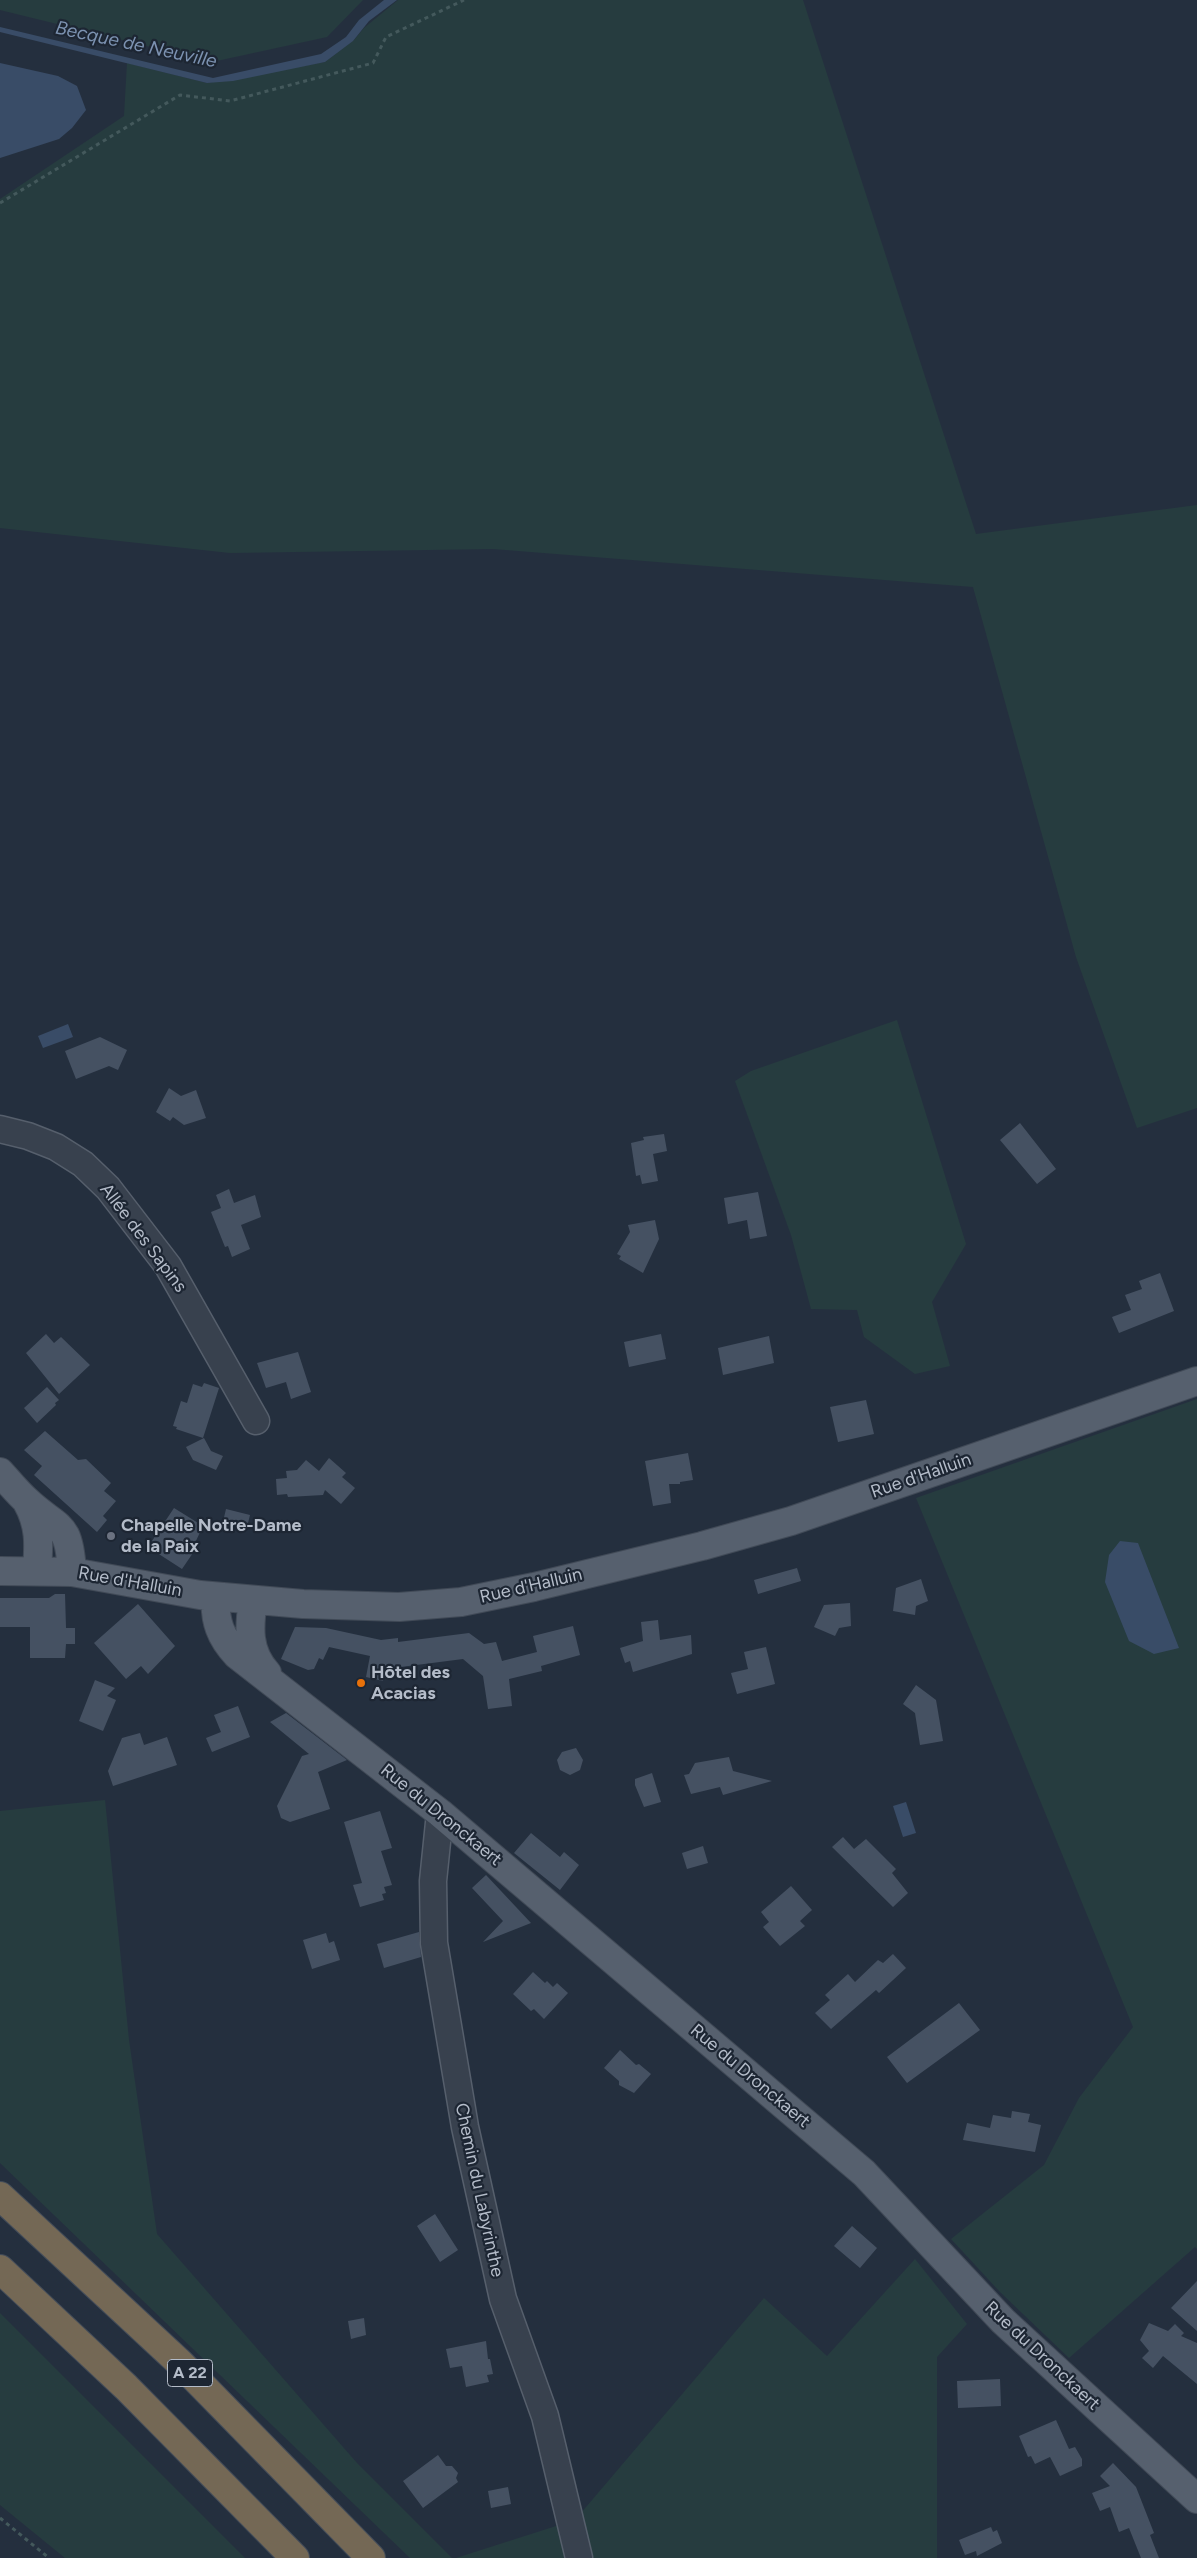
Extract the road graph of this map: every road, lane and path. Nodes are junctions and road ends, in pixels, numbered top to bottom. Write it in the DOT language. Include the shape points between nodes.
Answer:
graph roads {
  1 [pos="464,0"];
  2 [pos="0,203"];
  3 [pos="0,1130"];
  4 [pos="1197,1381"];
  5 [pos="256,1421"];
  6 [pos="0,1472"];
  7 [pos="28,1502"];
  8 [pos="37,1570"];
  9 [pos="0,1571"];
  10 [pos="72,1572"];
  11 [pos="216,1597"];
  12 [pos="253,1600"];
  13 [pos="276,1683"];
  14 [pos="440,1813"];
  15 [pos="0,2196"];
  16 [pos="0,2269"];
  17 [pos="1197,2499"];
  18 [pos="315,2500"];
  19 [pos="255,2516"];
  20 [pos="0,2518"];
  21 [pos="49,2558"];
  22 [pos="288,2558"];
  23 [pos="295,2558"];
  24 [pos="371,2558"];
  25 [pos="376,2558"];
  26 [pos="579,2558"];
  1 -- 2 [label="path" via="386,37 373,63 230,101 180,95"];
  3 -- 5 [label="street, Allée des Sapins" via="56,1147 83,1164 108,1188 168,1266"];
  4 -- 12 [label="main road, Rue d'Halluin" via="791,1520 702,1546 516,1591 460,1602 399,1608"];
  6 -- 7 [label="main road"];
  7 -- 8 [label="main road" via="39,1532"];
  7 -- 10 [label="main road" via="52,1518 65,1533 71,1551"];
  8 -- 9 [label="main road, Rue d'Halluin"];
  8 -- 10 [label="main road, Rue d'Halluin"];
  10 -- 11 [label="main road, Rue d'Halluin"];
  11 -- 12 [label="main road, Rue d'Halluin"];
  11 -- 13 [label="main road, Rue du Dronckaert" via="218,1626 227,1644 254,1669"];
  12 -- 13 [label="main road, Rue du Dronckaert" via="251,1645 255,1658"];
  13 -- 14 [label="main road, Rue du Dronckaert"];
  14 -- 17 [label="main road, Rue du Dronckaert" via="864,2173 1003,2321"];
  14 -- 26 [label="street, Chemin du Labyrinthe" via="433,1881 434,1943 467,2135 502,2299 545,2416"];
  15 -- 18 [label="highway, A 22" via="180,2363"];
  16 -- 19 [label="highway" via="126,2387"];
  18 -- 24 [label="highway, A 22"];
  18 -- 25 [label="highway"];
  19 -- 22 [label="highway"];
  19 -- 23 [label="highway"];
  20 -- 21 [label="path"];
}
